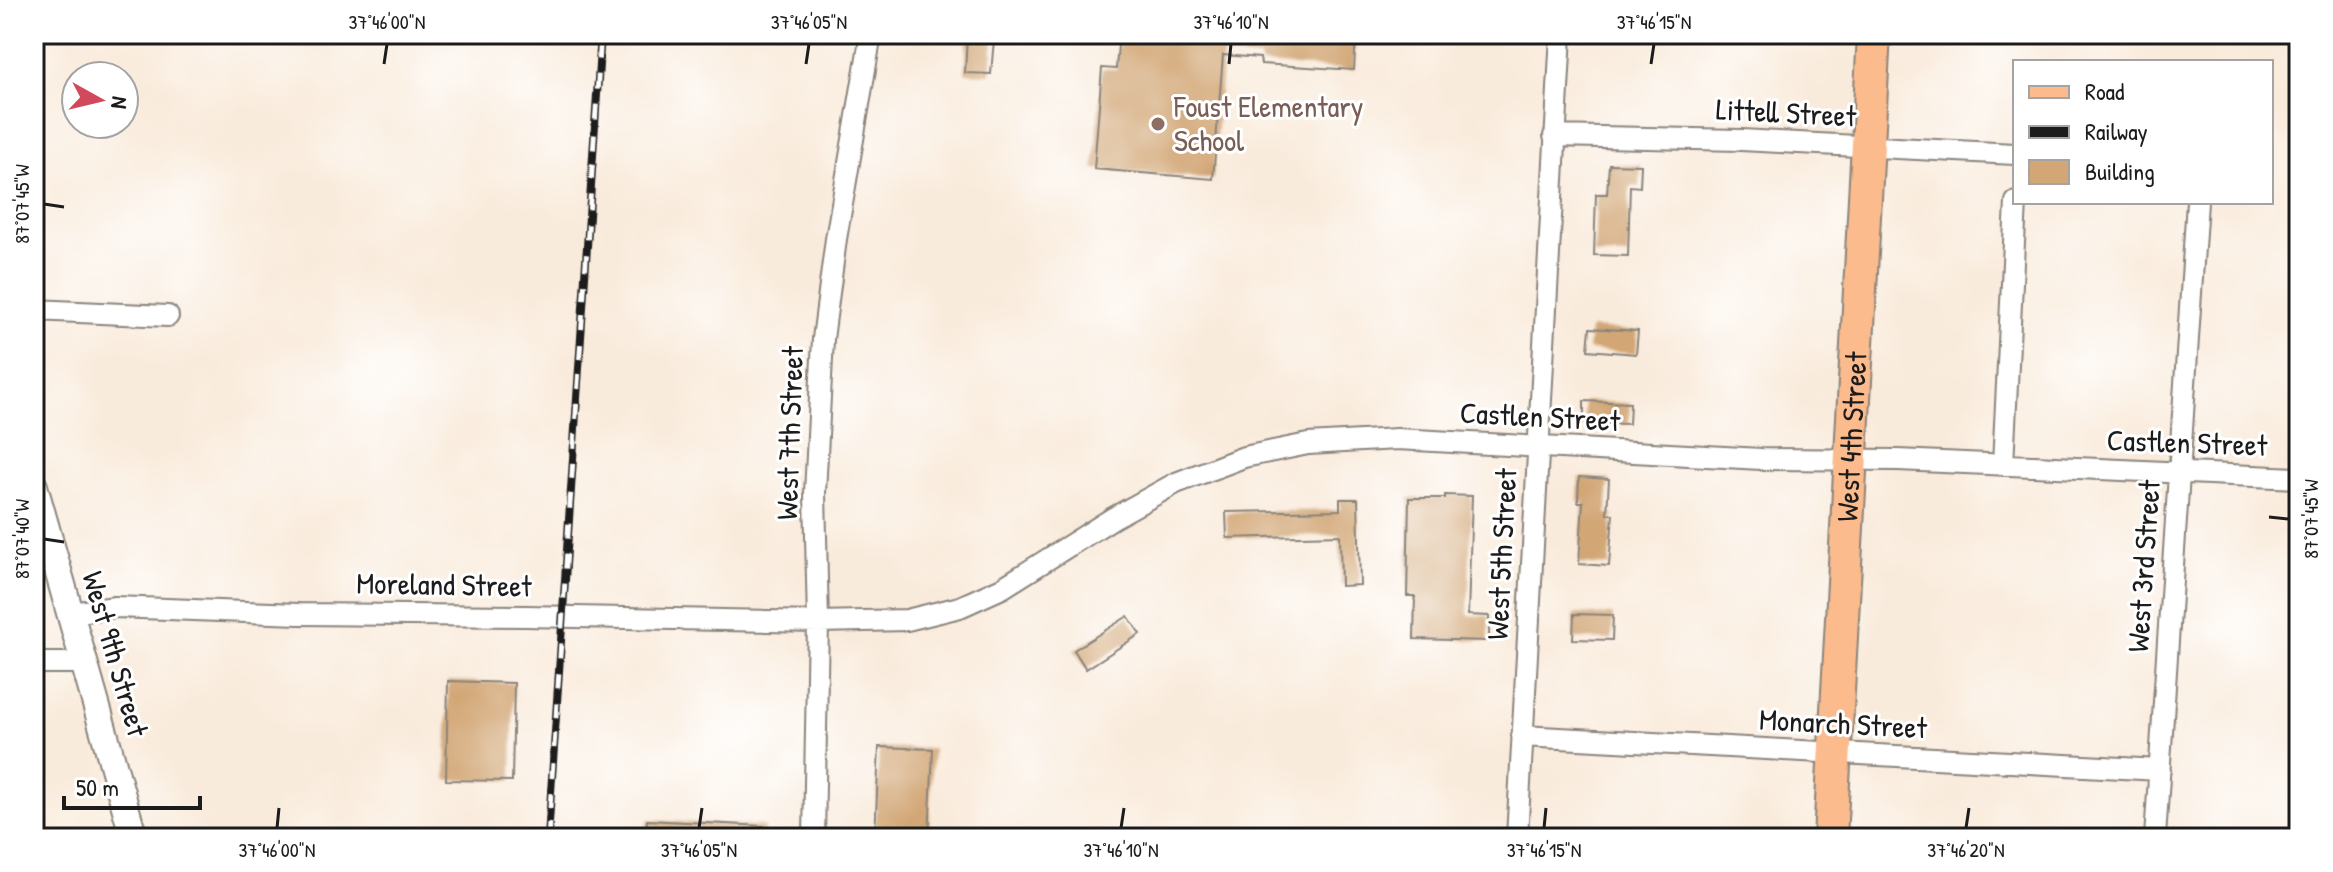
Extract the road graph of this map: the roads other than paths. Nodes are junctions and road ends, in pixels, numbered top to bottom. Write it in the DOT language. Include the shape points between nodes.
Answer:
graph roads {
  1 [pos="871,34"];
  2 [pos="1561,34"];
  3 [pos="1874,34"];
  4 [pos="1554,136"];
  5 [pos="1868,147"];
  6 [pos="2013,154"];
  7 [pos="2016,204"];
  8 [pos="2197,204"];
  9 [pos="34,310"];
  10 [pos="168,316"];
  11 [pos="1538,448"];
  12 [pos="1849,461"];
  13 [pos="2003,465"];
  14 [pos="2180,473"];
  15 [pos="2299,478"];
  16 [pos="34,486"];
  17 [pos="71,613"];
  18 [pos="818,622"];
  19 [pos="34,663"];
  20 [pos="84,663"];
  21 [pos="1522,736"];
  22 [pos="1835,754"];
  23 [pos="2160,770"];
  24 [pos="134,838"];
  25 [pos="814,838"];
  26 [pos="1517,838"];
  27 [pos="1830,838"];
  28 [pos="2155,838"];
  1 -- 18 [label="street, West 7th Street" via="823,339 815,493"];
  2 -- 4 [label="street, West 5th Street"];
  3 -- 5 [label="main road, West 4th Street"];
  4 -- 5 [label="street, Littell Street"];
  4 -- 11 [label="street, West 5th Street"];
  5 -- 6 [label="street, Littell Street"];
  5 -- 12 [label="main road, West 4th Street"];
  7 -- 13 [label="street"];
  8 -- 14 [label="street, West 3rd Street"];
  9 -- 10 [label="street"];
  11 -- 12 [label="street, Castlen Street"];
  11 -- 18 [label="street, Castlen Street" via="1397,439 1308,444 1244,457 1176,483 1002,588 960,607 907,620"];
  11 -- 21 [label="street, West 5th Street"];
  12 -- 13 [label="street, Castlen Street"];
  12 -- 22 [label="main road, West 4th Street"];
  13 -- 14 [label="street, Castlen Street"];
  14 -- 15 [label="street, Castlen Street"];
  14 -- 23 [label="street, West 3rd Street"];
  16 -- 17 [label="street, West 9th Street"];
  17 -- 18 [label="street, Moreland Street" via="115,607"];
  17 -- 20 [label="street, West 9th Street"];
  18 -- 25 [label="street, West 7th Street"];
  19 -- 20 [label="street"];
  20 -- 24 [label="street, West 9th Street"];
  21 -- 22 [label="street, Monarch Street"];
  21 -- 26 [label="street, West 5th Street"];
  22 -- 23 [label="street, Monarch Street"];
  22 -- 27 [label="main road, West 4th Street"];
  23 -- 28 [label="street, West 3rd Street"];
}
